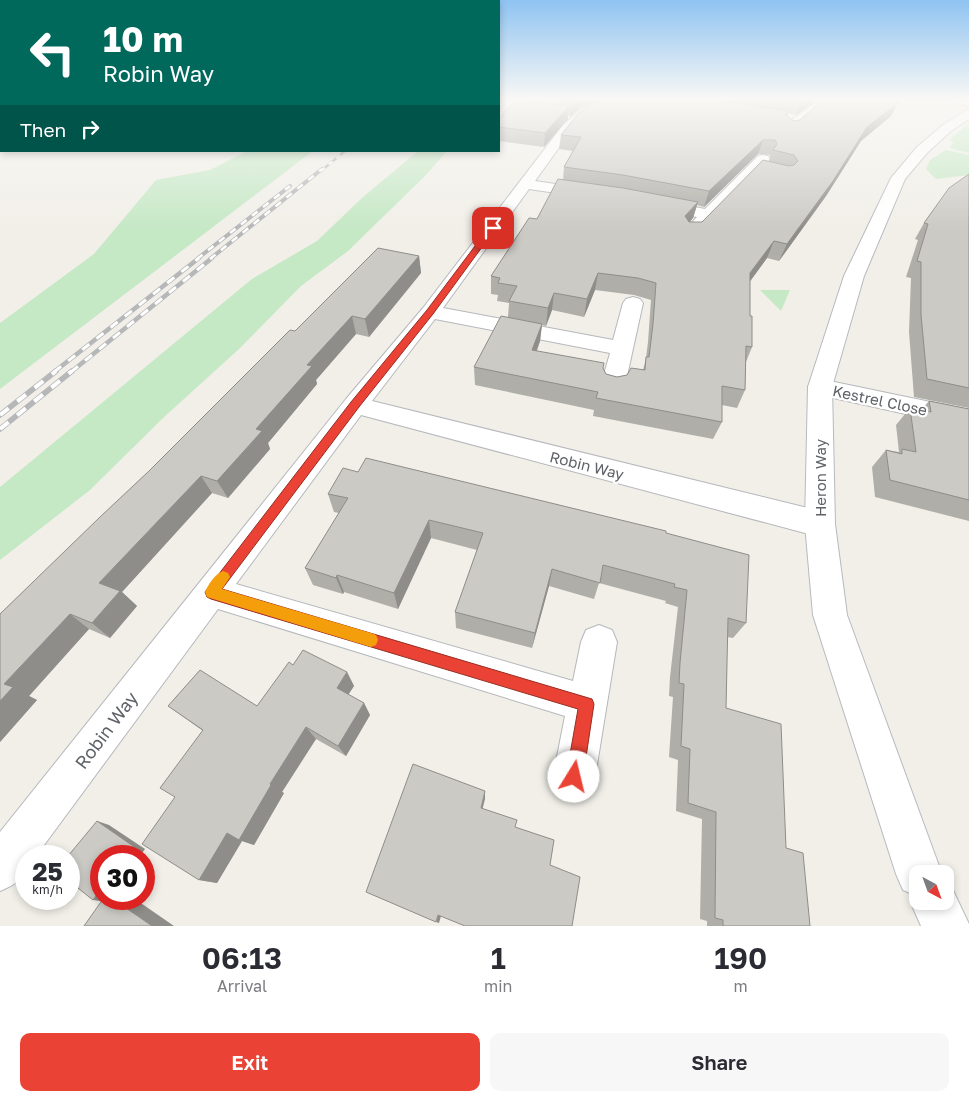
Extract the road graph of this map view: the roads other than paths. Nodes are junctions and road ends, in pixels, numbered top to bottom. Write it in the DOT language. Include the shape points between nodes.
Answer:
graph roads {
  1 [pos="555,143"];
  2 [pos="930,143"];
  3 [pos="773,172"];
  4 [pos="524,184"];
  5 [pos="601,194"];
  6 [pos="646,202"];
  7 [pos="709,215"];
  8 [pos="691,233"];
  9 [pos="632,303"];
  10 [pos="430,312"];
  11 [pos="621,348"];
  12 [pos="613,385"];
  13 [pos="820,387"];
  14 [pos="355,404"];
  15 [pos="969,419"];
  16 [pos="820,524"];
  17 [pos="211,592"];
  18 [pos="599,642"];
  19 [pos="586,704"];
  20 [pos="574,777"];
  21 [pos="916,865"];
  22 [pos="0,868"];
  23 [pos="938,910"];
  24 [pos="946,926"];
  1 -- 4 [label="street, Robin Way"];
  2 -- 13 [label="street, Heron Way" via="898,178 854,276"];
  3 -- 7 [label="street" via="758,164"];
  4 -- 5 [label="street"];
  4 -- 10 [label="street, Robin Way"];
  6 -- 7 [label="street"];
  7 -- 8 [label="street"];
  9 -- 11 [label="street"];
  10 -- 11 [label="street"];
  10 -- 14 [label="street, Robin Way"];
  11 -- 12 [label="street"];
  13 -- 15 [label="street, Kestrel Close"];
  13 -- 16 [label="street, Heron Way"];
  14 -- 16 [label="street, Robin Way"];
  14 -- 17 [label="street, Robin Way"];
  16 -- 21 [label="street, Heron Way" via="830,615"];
  17 -- 19 [label="street"];
  17 -- 22 [label="street, Robin Way"];
  18 -- 19 [label="street"];
  19 -- 20 [label="street"];
  23 -- 24 [label="street"];
}
